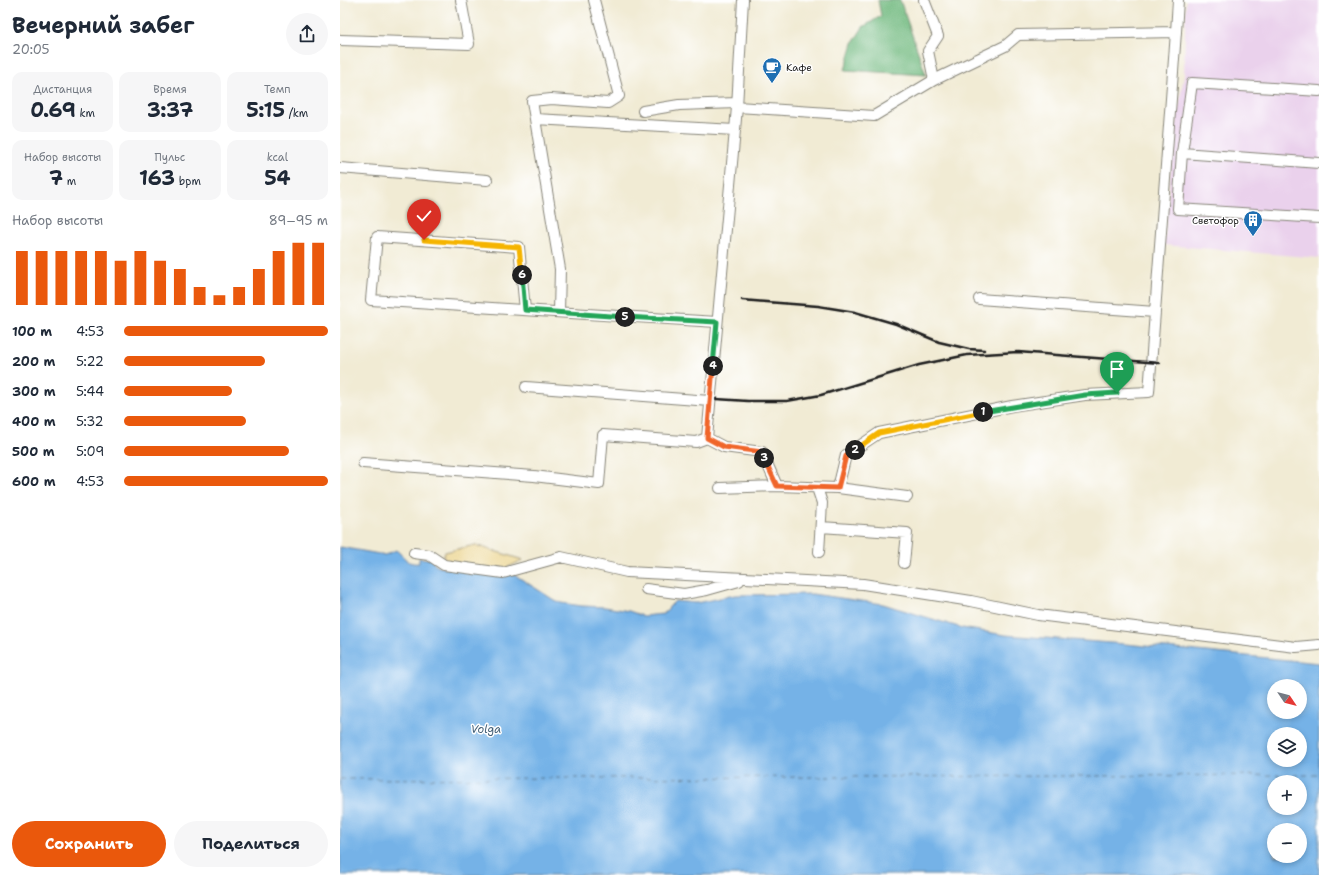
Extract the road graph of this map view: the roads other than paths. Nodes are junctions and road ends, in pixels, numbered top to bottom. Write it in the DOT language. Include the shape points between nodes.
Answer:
graph roads {
  1 [pos="461,0"];
  2 [pos="594,0"];
  3 [pos="743,0"];
  4 [pos="924,0"];
  5 [pos="1178,0"];
  6 [pos="1176,32"];
  7 [pos="340,40"];
  8 [pos="934,80"];
  9 [pos="1319,91"];
  10 [pos="737,105"];
  11 [pos="643,111"];
  12 [pos="534,119"];
  13 [pos="735,130"];
  14 [pos="1182,153"];
  15 [pos="1319,163"];
  16 [pos="340,168"];
  17 [pos="487,180"];
  18 [pos="1319,218"];
  19 [pos="979,299"];
  20 [pos="525,310"];
  21 [pos="559,312"];
  22 [pos="1154,312"];
  23 [pos="717,322"];
  24 [pos="526,387"];
  25 [pos="710,401"];
  26 [pos="707,438"];
  27 [pos="363,463"];
  28 [pos="777,486"];
  29 [pos="720,488"];
  30 [pos="817,488"];
  31 [pos="838,488"];
  32 [pos="907,497"];
  33 [pos="821,527"];
  34 [pos="819,552"];
  35 [pos="414,553"];
  36 [pos="904,563"];
  37 [pos="746,578"];
  38 [pos="646,589"];
  39 [pos="1319,645"];
  1 -- 7 [label="lane" via="469,44"];
  2 -- 12 [label="lane" via="619,96 608,103 551,99 532,101"];
  3 -- 10 [label="lane"];
  4 -- 8 [label="lane" via="938,36 928,51"];
  5 -- 6 [label="lane"];
  6 -- 8 [label="lane" via="1018,35 1006,46"];
  6 -- 22 [label="lane"];
  8 -- 10 [label="lane" via="874,116"];
  9 -- 14 [label="lane" via="1192,83"];
  10 -- 11 [label="lane" via="679,105"];
  10 -- 13 [label="lane"];
  12 -- 13 [label="lane"];
  12 -- 21 [label="lane" via="560,269"];
  13 -- 23 [label="lane"];
  14 -- 15 [label="lane"];
  14 -- 18 [label="lane" via="1178,208"];
  16 -- 17 [label="lane"];
  19 -- 22 [label="lane"];
  20 -- 20 [label="lane" via="519,247 377,237 371,300"];
  20 -- 21 [label="lane"];
  21 -- 23 [label="lane"];
  22 -- 31 [label="lane" via="1149,392 1085,395 1012,406 879,433 846,456"];
  23 -- 25 [label="lane"];
  24 -- 25 [label="lane"];
  25 -- 26 [label="lane"];
  26 -- 27 [label="lane" via="696,442 603,435 599,484 534,476"];
  26 -- 28 [label="lane" via="724,447 762,452"];
  28 -- 29 [label="lane"];
  28 -- 30 [label="lane"];
  30 -- 31 [label="lane"];
  30 -- 33 [label="lane" via="822,503"];
  31 -- 32 [label="lane"];
  33 -- 34 [label="lane"];
  33 -- 36 [label="lane" via="906,533"];
  35 -- 37 [label="lane" via="429,555 444,565 503,573 562,557 627,572"];
  37 -- 38 [label="lane" via="684,594"];
  37 -- 39 [label="lane" via="863,584 971,601 1038,615 1296,646"];
}
